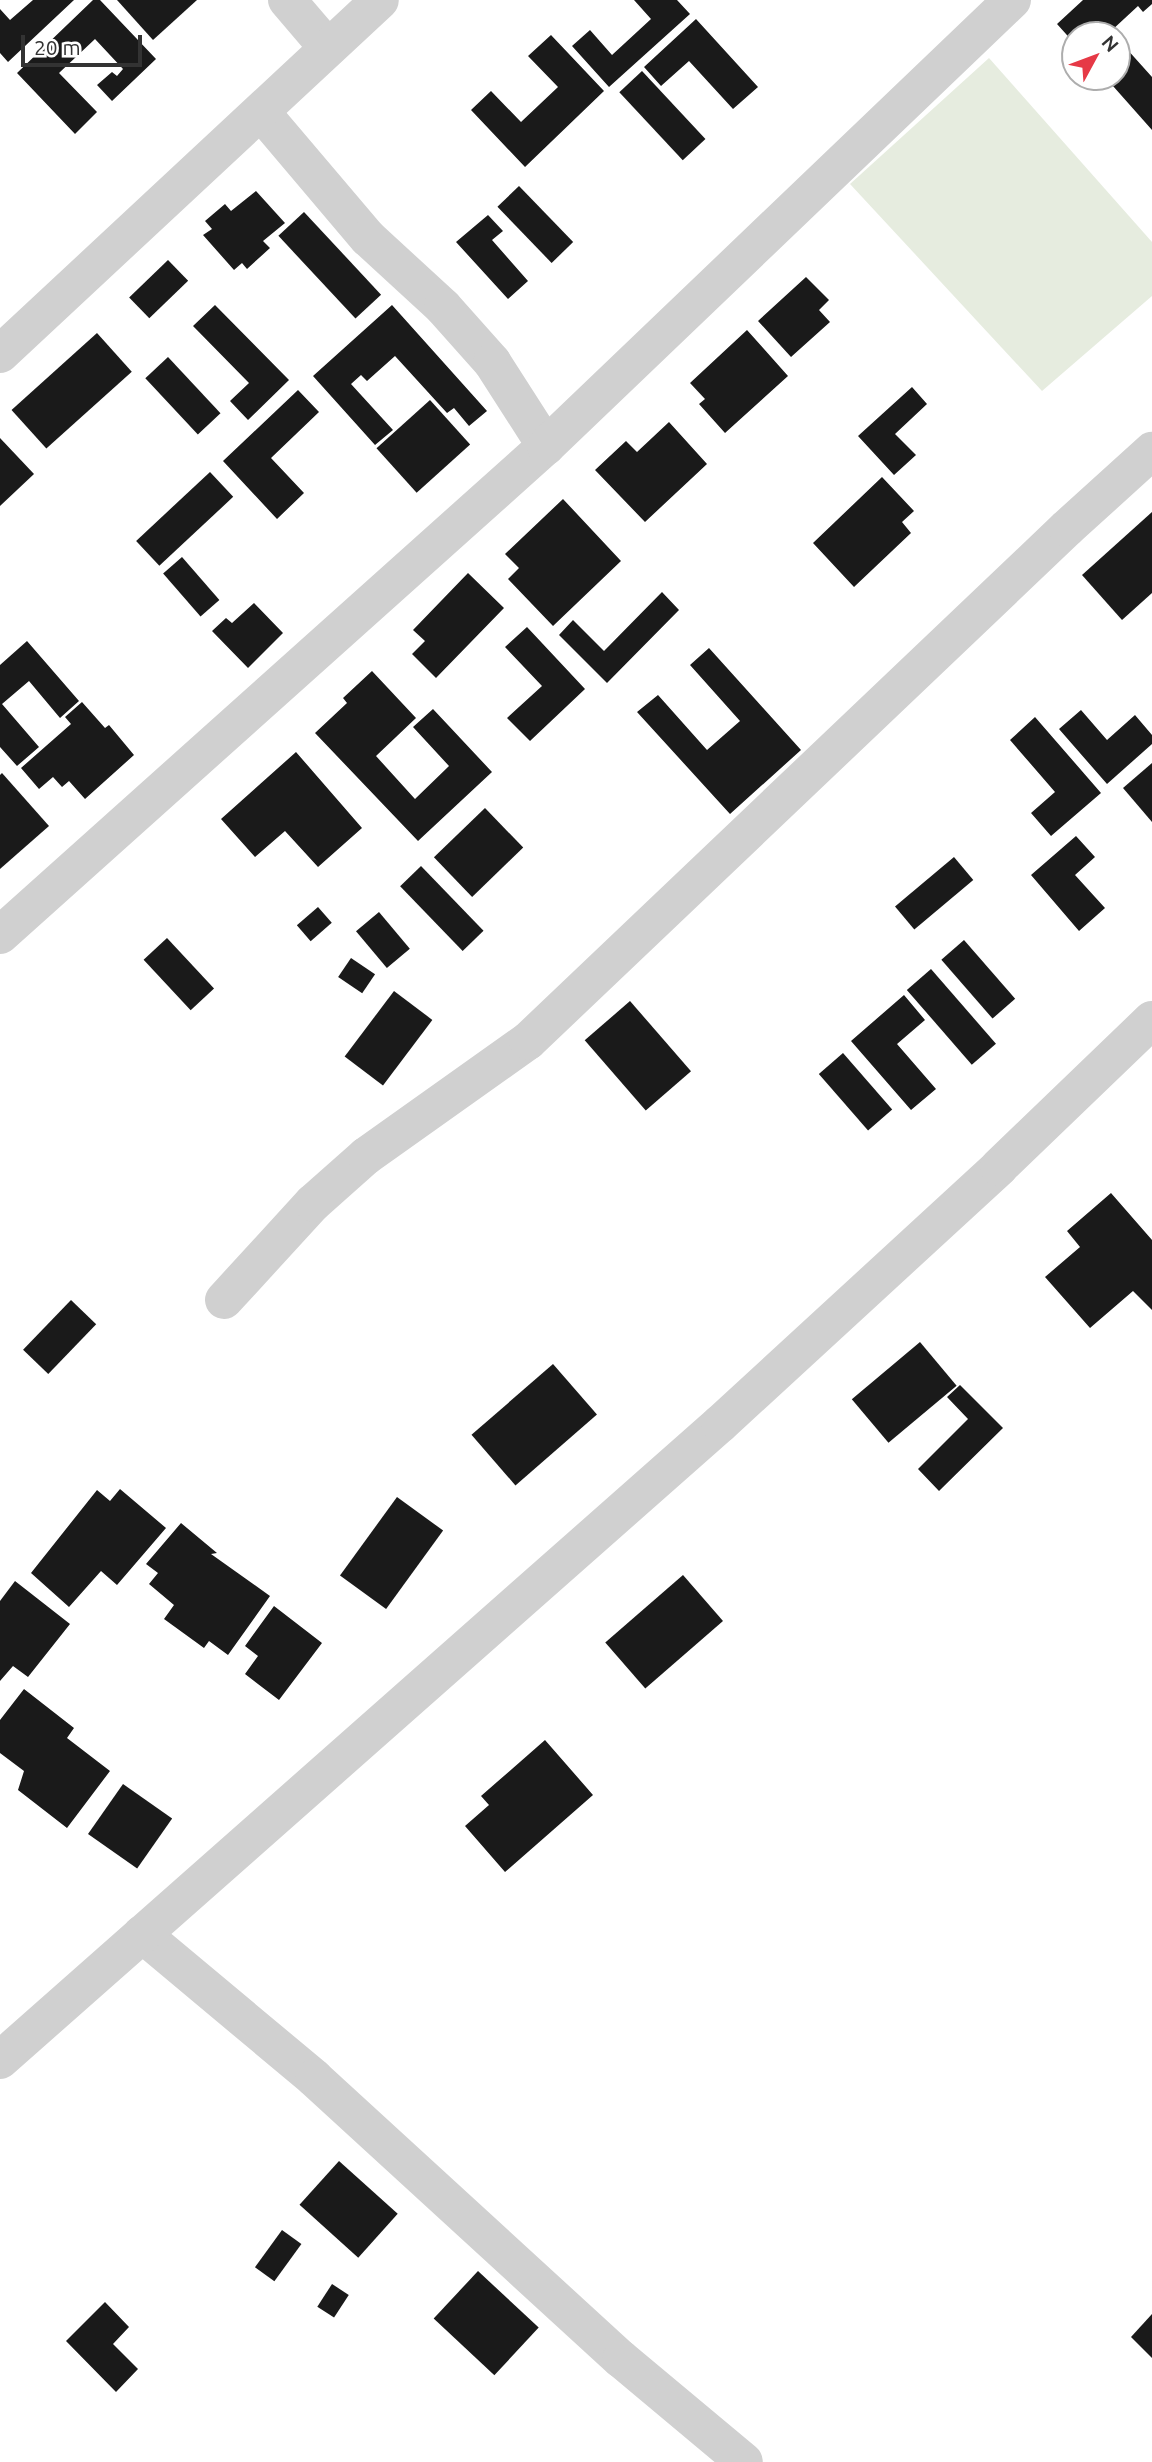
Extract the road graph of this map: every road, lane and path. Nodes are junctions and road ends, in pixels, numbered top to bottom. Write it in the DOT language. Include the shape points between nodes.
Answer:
graph roads {
  1 [pos="287,0"];
  2 [pos="380,0"];
  3 [pos="1012,0"];
  4 [pos="328,48"];
  5 [pos="261,112"];
  6 [pos="0,354"];
  7 [pos="546,446"];
  8 [pos="1152,452"];
  9 [pos="0,935"];
  10 [pos="1152,1020"];
  11 [pos="224,1300"];
  12 [pos="142,1934"];
  13 [pos="0,2060"];
  14 [pos="744,2462"];
  1 -- 4 [label="street"];
  2 -- 4 [label="street"];
  3 -- 7 [label="street"];
  4 -- 5 [label="street"];
  5 -- 6 [label="street"];
  5 -- 7 [label="street" via="368,238 443,307 492,362"];
  7 -- 9 [label="street"];
  8 -- 11 [label="street" via="528,1041 366,1156 313,1203"];
  10 -- 12 [label="street" via="720,1424"];
  12 -- 13 [label="street"];
  12 -- 14 [label="street" via="314,2078 621,2359"];
}
